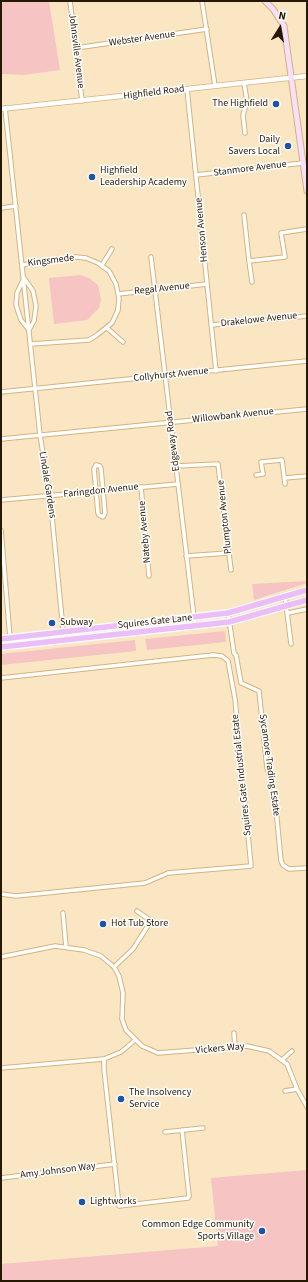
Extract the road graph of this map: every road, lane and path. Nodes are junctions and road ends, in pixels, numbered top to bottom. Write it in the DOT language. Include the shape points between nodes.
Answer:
graph roads {
  1 [pos="70,1"];
  2 [pos="202,1"];
  3 [pos="265,1"];
  4 [pos="207,29"];
  5 [pos="76,48"];
  6 [pos="307,76"];
  7 [pos="292,78"];
  8 [pos="244,83"];
  9 [pos="215,86"];
  10 [pos="187,89"];
  11 [pos="82,101"];
  12 [pos="3,108"];
  13 [pos="245,133"];
  14 [pos="303,163"];
  15 [pos="196,175"];
  16 [pos="307,191"];
  17 [pos="16,206"];
  18 [pos="1,208"];
  19 [pos="244,215"];
  20 [pos="307,229"];
  21 [pos="112,249"];
  22 [pos="151,257"];
  23 [pos="249,261"];
  24 [pos="22,265"];
  25 [pos="102,265"];
  26 [pos="24,278"];
  27 [pos="252,282"];
  28 [pos="207,284"];
  29 [pos="156,291"];
  30 [pos="118,294"];
  31 [pos="307,316"];
  32 [pos="211,325"];
  33 [pos="107,328"];
  34 [pos="29,330"];
  35 [pos="122,342"];
  36 [pos="31,344"];
  37 [pos="307,361"];
  38 [pos="216,371"];
  39 [pos="165,376"];
  40 [pos="34,389"];
  41 [pos="1,392"];
  42 [pos="307,409"];
  43 [pos="171,422"];
  44 [pos="40,435"];
  45 [pos="1,439"];
  46 [pos="260,457"];
  47 [pos="261,462"];
  48 [pos="176,466"];
  49 [pos="256,475"];
  50 [pos="307,476"];
  51 [pos="285,478"];
  52 [pos="178,484"];
  53 [pos="286,484"];
  54 [pos="141,487"];
  55 [pos="103,490"];
  56 [pos="96,491"];
  57 [pos="50,496"];
  58 [pos="1,500"];
  59 [pos="1,530"];
  60 [pos="229,553"];
  61 [pos="186,556"];
  62 [pos="231,570"];
  63 [pos="148,576"];
  64 [pos="307,590"];
  65 [pos="285,596"];
  66 [pos="307,600"];
  67 [pos="287,605"];
  68 [pos="307,609"];
  69 [pos="288,612"];
  70 [pos="228,613"];
  71 [pos="194,618"];
  72 [pos="229,622"];
  73 [pos="195,626"];
  74 [pos="63,632"];
  75 [pos="10,638"];
  76 [pos="1,639"];
  77 [pos="64,640"];
  78 [pos="291,644"];
  79 [pos="1,647"];
  80 [pos="1,678"];
  81 [pos="307,868"];
  82 [pos="1,894"];
  83 [pos="137,911"];
  84 [pos="63,913"];
  85 [pos="66,947"];
  86 [pos="1,957"];
  87 [pos="114,968"];
  88 [pos="234,1033"];
  89 [pos="134,1041"];
  90 [pos="235,1047"];
  91 [pos="292,1051"];
  92 [pos="104,1059"];
  93 [pos="282,1059"];
  94 [pos="1,1068"];
  95 [pos="297,1089"];
  96 [pos="285,1091"];
  97 [pos="307,1107"];
  98 [pos="203,1128"];
  99 [pos="182,1130"];
  100 [pos="165,1132"];
  101 [pos="115,1164"];
  102 [pos="1,1178"];
  1 -- 5 [label="street, Johnsville Avenue"];
  2 -- 4 [label="street"];
  3 -- 7 [label="main road" via="273,8 284,26"];
  4 -- 5 [label="street, Webster Avenue"];
  4 -- 9 [label="street"];
  5 -- 11 [label="street, Johnsville Avenue"];
  6 -- 7 [label="street, Highfield Road"];
  7 -- 8 [label="street, Highfield Road"];
  7 -- 14 [label="main road"];
  8 -- 9 [label="street, Highfield Road"];
  8 -- 13 [label="street" via="247,101 243,115"];
  9 -- 10 [label="street, Highfield Road"];
  10 -- 11 [label="street, Highfield Road"];
  10 -- 15 [label="street, Henson Avenue"];
  11 -- 12 [label="street, Highfield Road"];
  12 -- 17 [label="street, Lindale Gardens"];
  14 -- 15 [label="street, Stanmore Avenue"];
  14 -- 16 [label="main road"];
  15 -- 28 [label="street, Henson Avenue"];
  17 -- 18 [label="street"];
  17 -- 24 [label="street, Lindale Gardens"];
  19 -- 23 [label="street"];
  20 -- 23 [label="street" via="281,233 285,257"];
  21 -- 25 [label="street"];
  22 -- 29 [label="street, Edgeway Road"];
  23 -- 27 [label="street"];
  24 -- 25 [label="street, Kingsmede" via="76,257"];
  24 -- 26 [label="street, Lindale Gardens"];
  25 -- 30 [label="street" via="109,271"];
  26 -- 34 [label="street, Lindale Gardens"];
  26 -- 34 [label="street, Lindale Gardens" via="32,291 36,306 34,321"];
  26 -- 34 [label="street, Lindale Gardens" via="17,293 16,305 20,320"];
  28 -- 29 [label="street, Regal Avenue"];
  28 -- 32 [label="street, Henson Avenue"];
  29 -- 30 [label="street, Regal Avenue"];
  29 -- 39 [label="street, Edgeway Road"];
  30 -- 33 [label="street" via="118,310"];
  31 -- 32 [label="street, Drakelowe Avenue"];
  32 -- 38 [label="street, Henson Avenue"];
  33 -- 35 [label="street"];
  33 -- 36 [label="street" via="89,340"];
  34 -- 36 [label="street, Lindale Gardens"];
  36 -- 40 [label="street, Lindale Gardens"];
  37 -- 38 [label="street, Collyhurst Avenue"];
  38 -- 39 [label="street, Collyhurst Avenue"];
  39 -- 40 [label="street, Collyhurst Avenue"];
  39 -- 43 [label="street, Edgeway Road"];
  40 -- 41 [label="street, Collyhurst Avenue"];
  40 -- 44 [label="street, Lindale Gardens"];
  42 -- 43 [label="street, Willowbank Avenue"];
  43 -- 44 [label="street, Willowbank Avenue"];
  43 -- 48 [label="street, Edgeway Road"];
  44 -- 45 [label="street, Willowbank Avenue"];
  44 -- 57 [label="street, Lindale Gardens"];
  46 -- 47 [label="street"];
  47 -- 49 [label="street" via="263,474"];
  47 -- 51 [label="street" via="282,460"];
  48 -- 52 [label="street, Edgeway Road"];
  48 -- 60 [label="street, Plumpton Avenue" via="218,464"];
  50 -- 51 [label="street"];
  51 -- 53 [label="street"];
  52 -- 54 [label="street, Faringdon Avenue"];
  52 -- 61 [label="street, Edgeway Road"];
  54 -- 55 [label="street, Faringdon Avenue"];
  54 -- 63 [label="street, Nateby Avenue"];
  55 -- 56 [label="street, Faringdon Avenue"];
  55 -- 56 [label="street" via="98,465 94,468"];
  55 -- 56 [label="street" via="103,516 99,515"];
  56 -- 57 [label="street, Faringdon Avenue"];
  57 -- 58 [label="street, Faringdon Avenue"];
  57 -- 74 [label="street, Lindale Gardens"];
  59 -- 75 [label="street"];
  60 -- 61 [label="street"];
  60 -- 62 [label="street, Plumpton Avenue"];
  61 -- 71 [label="street, Edgeway Road"];
  64 -- 65 [label="main road, Squires Gate Lane"];
  65 -- 67 [label="street"];
  65 -- 70 [label="main road, Squires Gate Lane"];
  66 -- 67 [label="main road, Squires Gate Lane"];
  67 -- 69 [label="street"];
  67 -- 72 [label="main road, Squires Gate Lane"];
  68 -- 69 [label="street"];
  69 -- 78 [label="street"];
  70 -- 71 [label="main road, Squires Gate Lane"];
  70 -- 72 [label="street"];
  71 -- 73 [label="street, Edgeway Road"];
  71 -- 74 [label="main road, Squires Gate Lane"];
  72 -- 73 [label="main road, Squires Gate Lane"];
  72 -- 81 [label="street, Sycamore Trading Estate" via="241,683 259,691 268,768 274,788 282,865 289,869"];
  73 -- 77 [label="main road, Squires Gate Lane"];
  74 -- 75 [label="main road, Squires Gate Lane"];
  74 -- 77 [label="street, Lindale Gardens"];
  75 -- 76 [label="main road, Squires Gate Lane"];
  77 -- 79 [label="main road, Squires Gate Lane"];
  80 -- 82 [label="street, Squires Gate Industrial Estate" via="222,656 228,661 235,699 251,866 168,873 144,883 16,896"];
  83 -- 87 [label="street" via="151,921 133,948"];
  84 -- 85 [label="street"];
  85 -- 86 [label="street" via="45,947"];
  85 -- 87 [label="street" via="102,956"];
  87 -- 89 [label="street, Vickers Way" via="121,984 122,1019"];
  88 -- 90 [label="street"];
  89 -- 90 [label="street, Vickers Way" via="149,1051 158,1053"];
  89 -- 92 [label="street" via="121,1052"];
  90 -- 93 [label="street, Vickers Way" via="259,1047"];
  91 -- 93 [label="street"];
  92 -- 94 [label="street"];
  92 -- 101 [label="street"];
  93 -- 95 [label="street, Vickers Way" via="290,1069"];
  95 -- 96 [label="street"];
  95 -- 97 [label="street, Vickers Way"];
  98 -- 99 [label="street"];
  99 -- 100 [label="street"];
  99 -- 101 [label="street" via="189,1196 186,1200 120,1206"];
  101 -- 102 [label="street, Amy Johnson Way"];
}
